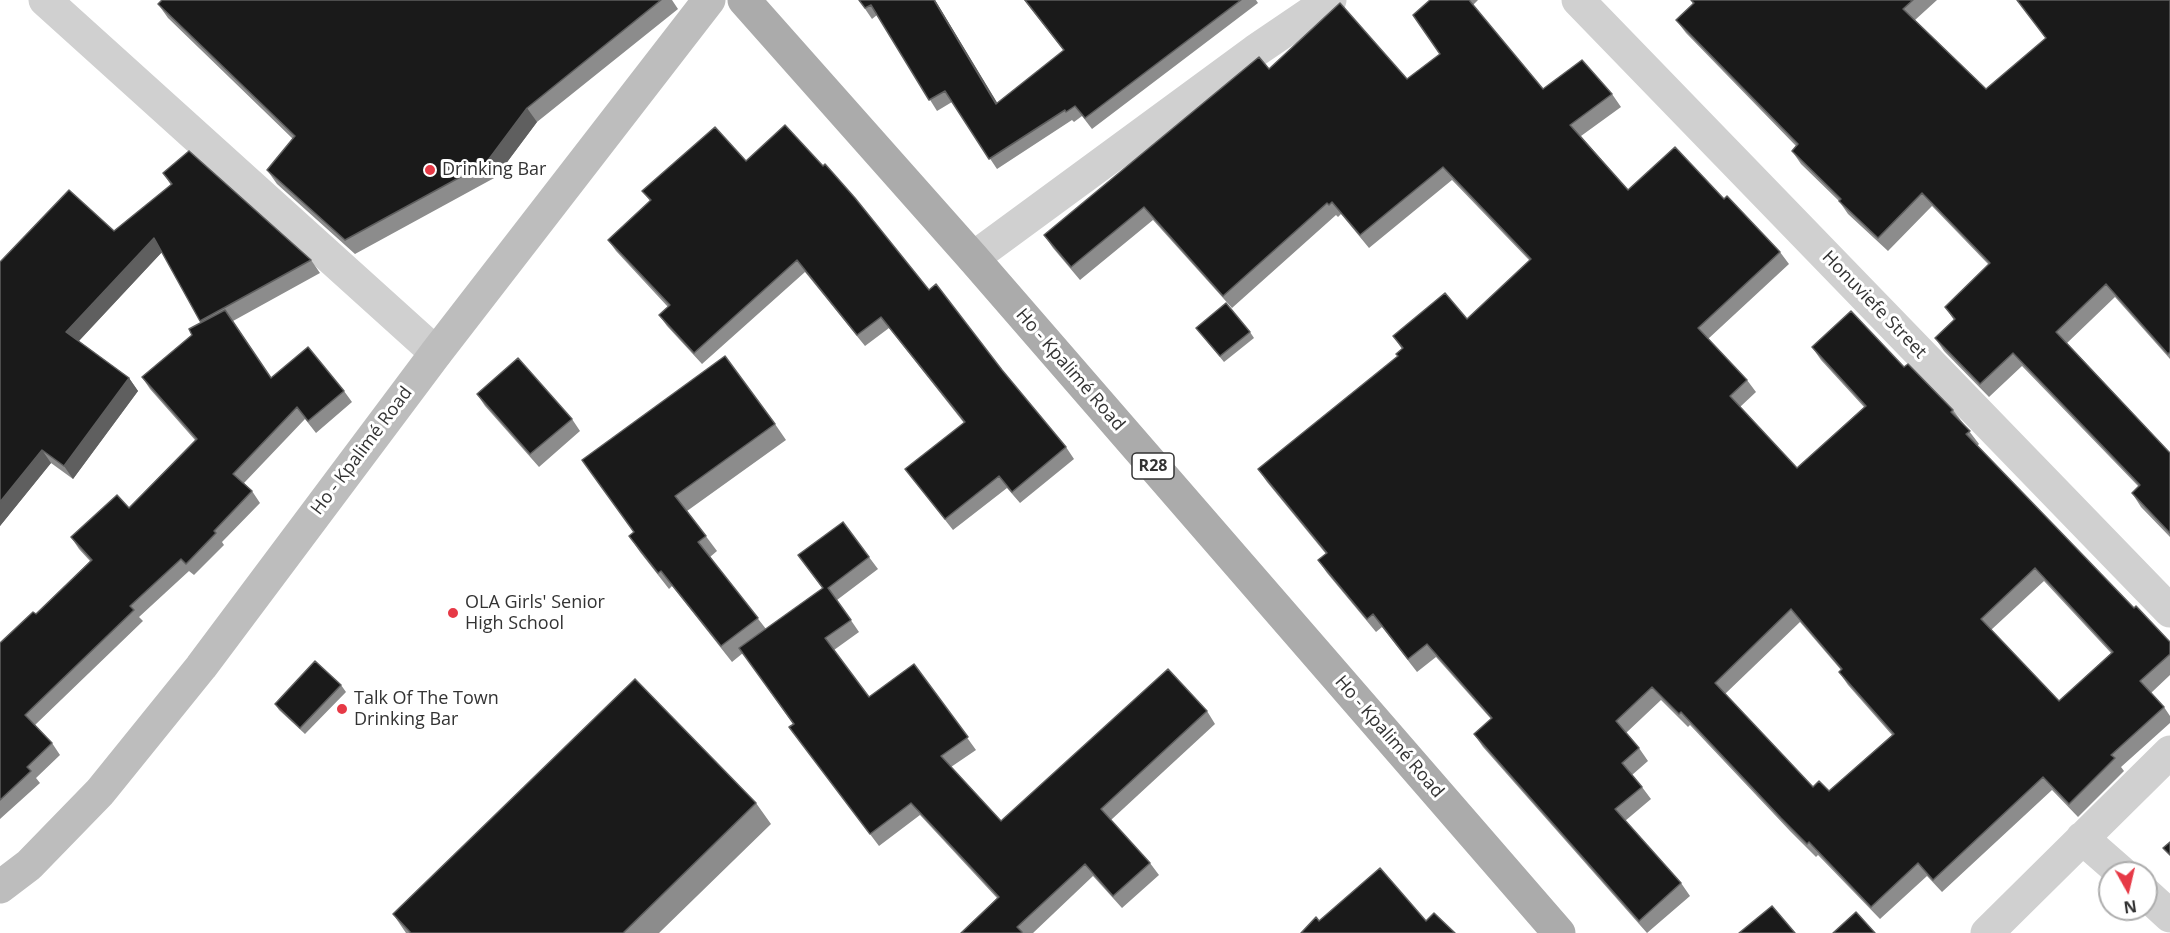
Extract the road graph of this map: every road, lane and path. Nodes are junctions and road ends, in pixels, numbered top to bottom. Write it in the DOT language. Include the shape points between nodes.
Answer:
graph roads {
  1 [pos="45,0"];
  2 [pos="709,0"];
  3 [pos="744,0"];
  4 [pos="1330,0"];
  5 [pos="1578,0"];
  6 [pos="972,258"];
  7 [pos="436,352"];
  8 [pos="2170,611"];
  9 [pos="2170,752"];
  10 [pos="2082,838"];
  11 [pos="2108,861"];
  12 [pos="0,887"];
  13 [pos="2158,905"];
  14 [pos="2170,916"];
  15 [pos="1559,933"];
  16 [pos="1987,933"];
  1 -- 7 [label="street"];
  2 -- 7 [label="main road, Ho - Kpalimé Road"];
  3 -- 6 [label="main road, Ho - Kpalimé Road / R28"];
  4 -- 6 [label="street"];
  5 -- 8 [label="street, Honuviefe Street"];
  6 -- 15 [label="main road, Ho - Kpalimé Road / R28"];
  7 -- 12 [label="main road, Ho - Kpalimé Road" via="201,667 107,783 29,865"];
  9 -- 10 [label="street"];
  10 -- 11 [label="street"];
  10 -- 16 [label="street"];
  13 -- 14 [label="street"];
}
